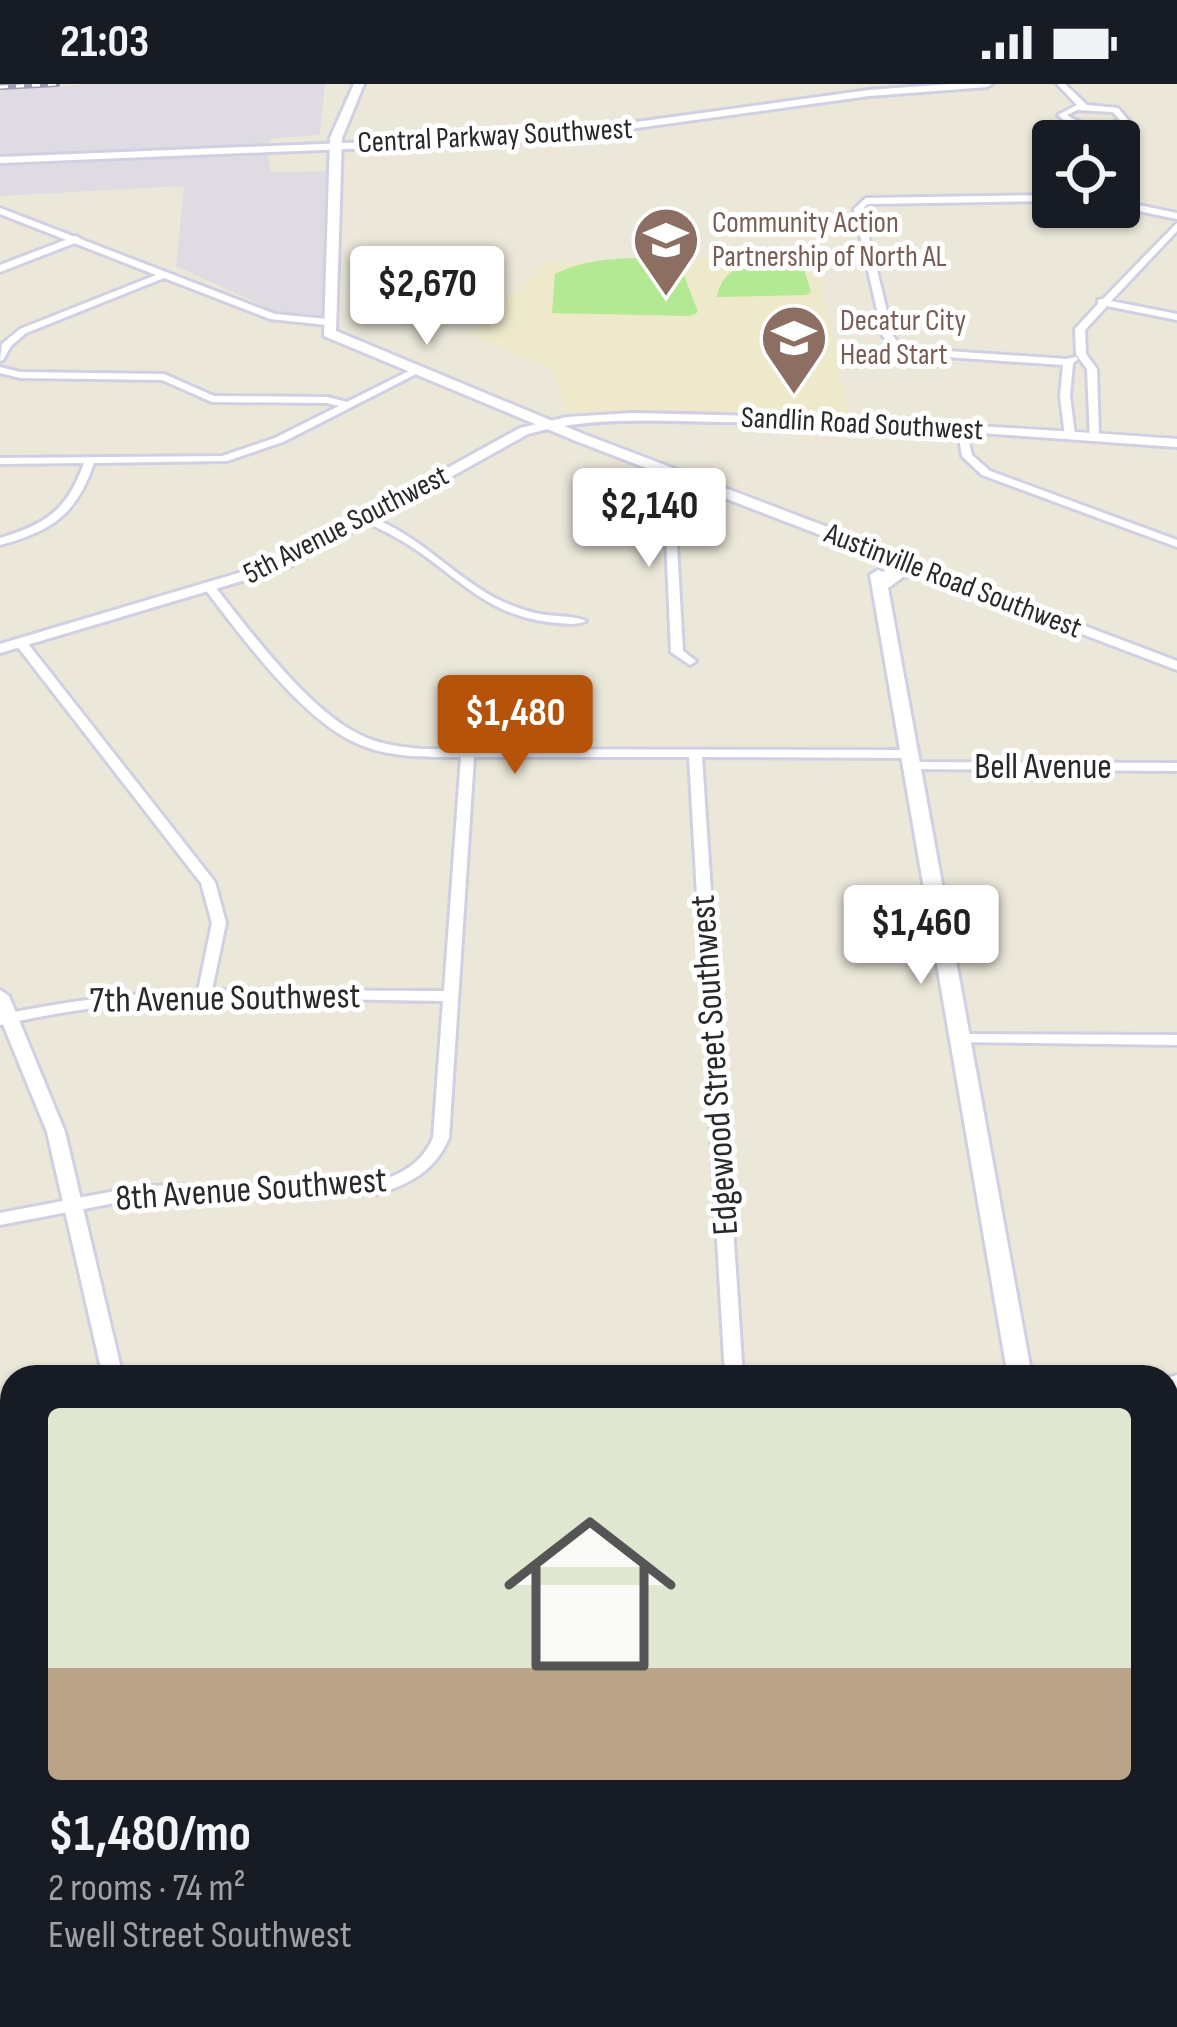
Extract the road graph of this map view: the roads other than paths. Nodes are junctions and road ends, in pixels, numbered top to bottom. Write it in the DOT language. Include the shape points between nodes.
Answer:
graph roads {
  1 [pos="359,84"];
  2 [pos="368,84"];
  3 [pos="894,84"];
  4 [pos="987,84"];
  5 [pos="1061,84"];
  6 [pos="1083,106"];
  7 [pos="1071,120"];
  8 [pos="1124,120"];
  9 [pos="341,141"];
  10 [pos="0,158"];
  11 [pos="1032,200"];
  12 [pos="1140,208"];
  13 [pos="0,211"];
  14 [pos="1177,216"];
  15 [pos="1177,226"];
  16 [pos="76,239"];
  17 [pos="0,269"];
  18 [pos="163,275"];
  19 [pos="1101,302"];
  20 [pos="1177,317"];
  21 [pos="327,322"];
  22 [pos="338,336"];
  23 [pos="1081,354"];
  24 [pos="0,358"];
  25 [pos="1068,365"];
  26 [pos="1093,369"];
  27 [pos="0,370"];
  28 [pos="417,371"];
  29 [pos="348,405"];
  30 [pos="617,417"];
  31 [pos="547,424"];
  32 [pos="962,428"];
  33 [pos="1070,436"];
  34 [pos="1094,437"];
  35 [pos="1177,443"];
  36 [pos="608,448"];
  37 [pos="0,461"];
  38 [pos="90,461"];
  39 [pos="685,478"];
  40 [pos="368,519"];
  41 [pos="0,542"];
  42 [pos="1177,544"];
  43 [pos="859,545"];
  44 [pos="900,560"];
  45 [pos="924,569"];
  46 [pos="881,587"];
  47 [pos="211,589"];
  48 [pos="580,621"];
  49 [pos="20,644"];
  50 [pos="0,649"];
  51 [pos="690,662"];
  52 [pos="1177,666"];
  53 [pos="695,752"];
  54 [pos="468,753"];
  55 [pos="909,760"];
  56 [pos="1177,767"];
  57 [pos="0,996"];
  58 [pos="204,996"];
  59 [pos="451,996"];
  60 [pos="5,1018"];
  61 [pos="959,1040"];
  62 [pos="1177,1040"];
  63 [pos="73,1205"];
  64 [pos="0,1219"];
  65 [pos="109,1365"];
  66 [pos="733,1365"];
  67 [pos="1018,1365"];
  1 -- 9 [label="main road"];
  2 -- 9 [label="main road"];
  3 -- 9 [label="street, Central Parkway Southwest" via="560,130"];
  4 -- 9 [label="street, Central Parkway Southwest" via="551,137"];
  5 -- 6 [label="street"];
  6 -- 7 [label="street" via="1062,115"];
  6 -- 8 [label="street" via="1115,110"];
  9 -- 10 [label="street, Central Parkway Southwest"];
  9 -- 21 [label="main road"];
  9 -- 22 [label="main road"];
  11 -- 25 [label="street" via="858,205 890,341 905,350"];
  12 -- 14 [label="street"];
  13 -- 16 [label="street"];
  15 -- 19 [label="street"];
  16 -- 17 [label="street"];
  16 -- 18 [label="street"];
  18 -- 21 [label="street" via="273,317"];
  18 -- 24 [label="street" via="23,331"];
  19 -- 20 [label="street"];
  19 -- 23 [label="street" via="1080,328"];
  21 -- 22 [label="main road, Austinville Road Southwest"];
  22 -- 28 [label="main road, Austinville Road Southwest"];
  23 -- 25 [label="street"];
  23 -- 26 [label="street"];
  25 -- 26 [label="street"];
  25 -- 33 [label="street"];
  26 -- 34 [label="street"];
  27 -- 29 [label="street" via="164,377 212,399"];
  28 -- 29 [label="street"];
  28 -- 31 [label="main road, Austinville Road Southwest"];
  29 -- 38 [label="street" via="223,459"];
  30 -- 31 [label="street, Sandlin Road Southwest"];
  30 -- 32 [label="street, Sandlin Road Southwest"];
  30 -- 36 [label="street" via="603,428"];
  31 -- 36 [label="main road, Austinville Road Southwest"];
  31 -- 40 [label="street, 5th Avenue Southwest"];
  32 -- 33 [label="street, Sandlin Road Southwest"];
  32 -- 42 [label="street" via="968,456 986,473"];
  33 -- 34 [label="street, Sandlin Road Southwest"];
  34 -- 35 [label="street, Sandlin Road Southwest"];
  36 -- 39 [label="main road, Austinville Road Southwest"];
  37 -- 38 [label="street"];
  38 -- 41 [label="street" via="64,515"];
  39 -- 43 [label="main road, Austinville Road Southwest"];
  39 -- 51 [label="street" via="668,492 677,652"];
  40 -- 47 [label="street, 5th Avenue Southwest" via="284,564"];
  40 -- 48 [label="street" via="412,538 498,608 535,620"];
  43 -- 44 [label="main road, Austinville Road Southwest"];
  43 -- 46 [label="main road"];
  44 -- 45 [label="street, Austinville Road Southwest"];
  44 -- 46 [label="main road"];
  45 -- 46 [label="main road" via="898,573"];
  45 -- 52 [label="street, Austinville Road Southwest"];
  46 -- 55 [label="main road"];
  47 -- 49 [label="street, 5th Avenue Southwest"];
  47 -- 54 [label="street, Bell Avenue" via="353,737 407,752"];
  49 -- 50 [label="street, 5th Avenue Southwest"];
  49 -- 58 [label="street" via="208,882 218,923"];
  53 -- 54 [label="street, Bell Avenue"];
  53 -- 55 [label="street, Bell Avenue"];
  53 -- 66 [label="street, Edgewood Street Southwest"];
  54 -- 59 [label="street"];
  55 -- 56 [label="street, Bell Avenue"];
  55 -- 61 [label="main road"];
  57 -- 60 [label="street"];
  58 -- 59 [label="street, 7th Avenue Southwest"];
  58 -- 60 [label="street, 7th Avenue Southwest" via="106,998"];
  59 -- 63 [label="street, 8th Avenue Southwest" via="441,1138 427,1164 377,1188 162,1191"];
  60 -- 63 [label="street" via="56,1132"];
  61 -- 62 [label="street"];
  61 -- 67 [label="main road"];
  63 -- 64 [label="street, 8th Avenue Southwest"];
  63 -- 65 [label="street"];
}
